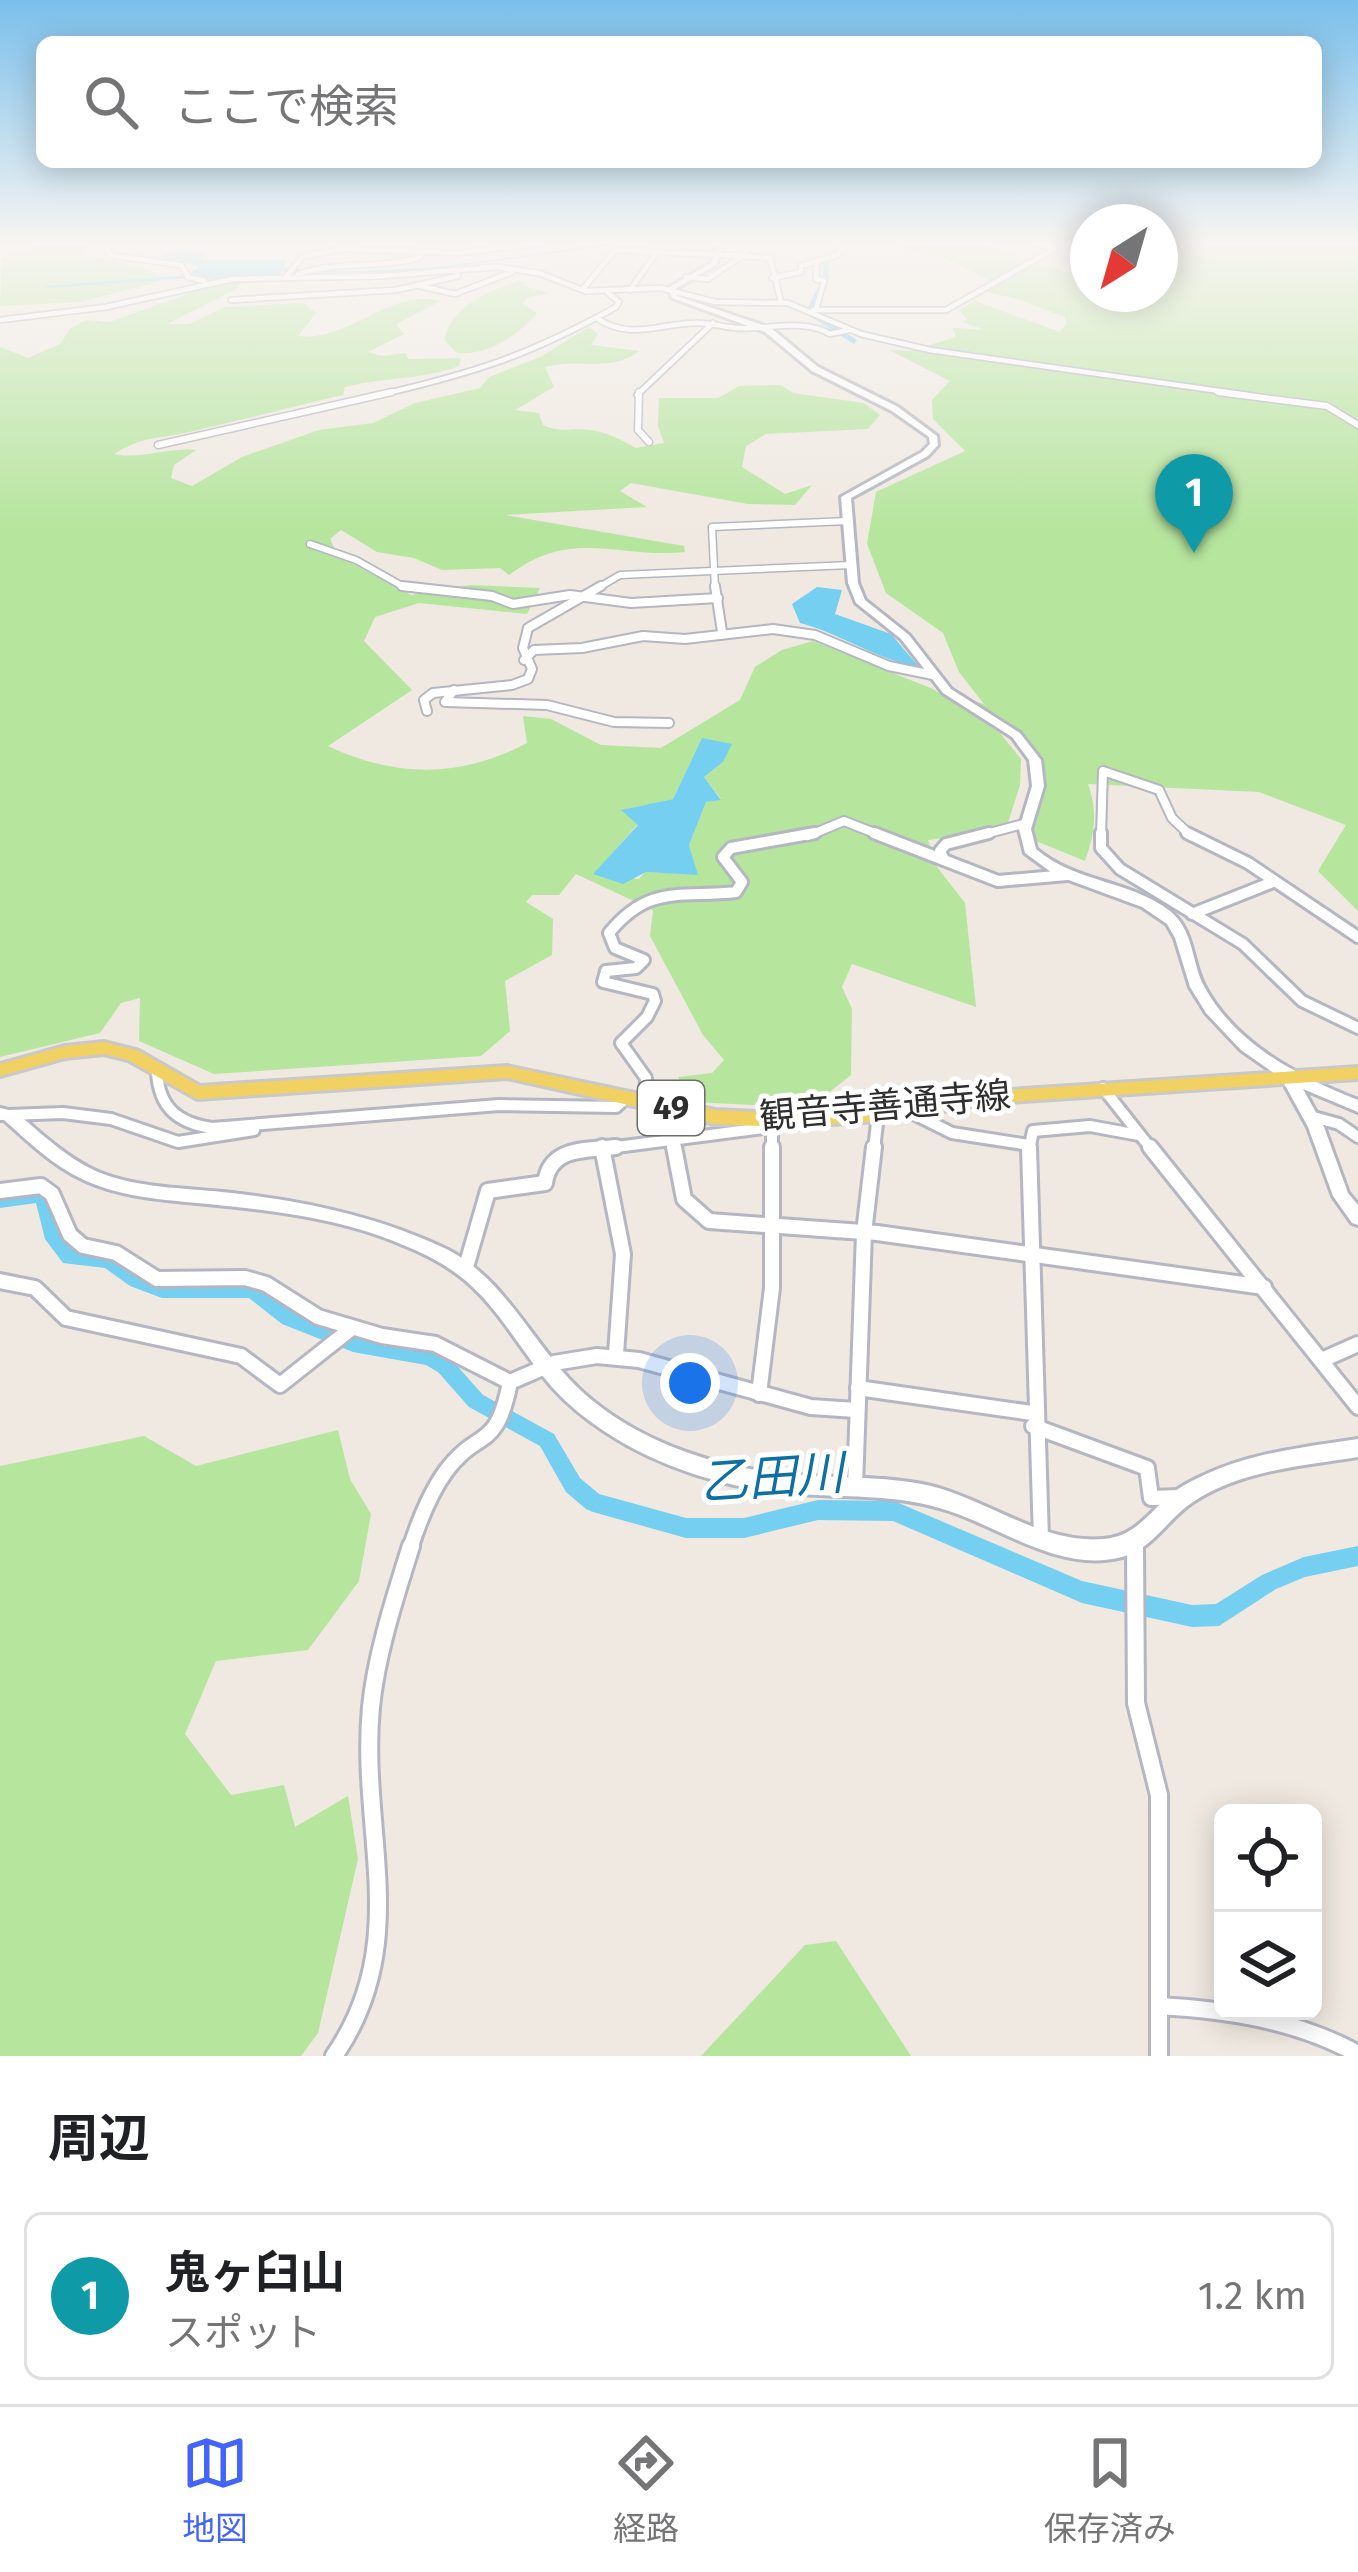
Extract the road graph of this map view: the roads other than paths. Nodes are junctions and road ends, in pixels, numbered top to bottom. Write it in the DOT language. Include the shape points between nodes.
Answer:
graph roads {
  1 [pos="562,337"];
  2 [pos="698,337"];
  3 [pos="774,337"];
  4 [pos="884,337"];
  5 [pos="1358,425"];
  6 [pos="649,442"];
  7 [pos="158,445"];
  8 [pos="847,521"];
  9 [pos="310,544"];
  10 [pos="851,565"];
  11 [pos="712,568"];
  12 [pos="581,595"];
  13 [pos="718,598"];
  14 [pos="722,632"];
  15 [pos="524,659"];
  16 [pos="933,674"];
  17 [pos="454,690"];
  18 [pos="427,711"];
  19 [pos="670,723"];
  20 [pos="1027,823"];
  21 [pos="947,862"];
  22 [pos="1066,875"];
  23 [pos="1273,882"];
  24 [pos="1192,914"];
  25 [pos="1358,937"];
  26 [pos="1358,1028"];
  27 [pos="0,1070"];
  28 [pos="158,1072"];
  29 [pos="1358,1073"];
  30 [pos="1289,1078"];
  31 [pos="1103,1088"];
  32 [pos="636,1100"];
  33 [pos="1354,1103"];
  34 [pos="902,1108"];
  35 [pos="4,1114"];
  36 [pos="878,1114"];
  37 [pos="1310,1116"];
  38 [pos="772,1123"];
  39 [pos="280,1124"];
  40 [pos="1139,1135"];
  41 [pos="1358,1137"];
  42 [pos="673,1140"];
  43 [pos="1029,1144"];
  44 [pos="602,1148"];
  45 [pos="0,1190"];
  46 [pos="1358,1219"];
  47 [pos="773,1227"];
  48 [pos="864,1233"];
  49 [pos="1037,1257"];
  50 [pos="466,1267"];
  51 [pos="0,1281"];
  52 [pos="1264,1287"];
  53 [pos="352,1328"];
  54 [pos="1358,1344"];
  55 [pos="616,1354"];
  56 [pos="1322,1360"];
  57 [pos="547,1368"];
  58 [pos="510,1382"];
  59 [pos="858,1388"];
  60 [pos="759,1394"];
  61 [pos="1358,1407"];
  62 [pos="856,1410"];
  63 [pos="1033,1419"];
  64 [pos="1358,1448"];
  65 [pos="856,1486"];
  66 [pos="1182,1497"];
  67 [pos="1040,1539"];
  68 [pos="1135,1540"];
  69 [pos="1159,2006"];
  70 [pos="1358,2054"];
  71 [pos="334,2056"];
  72 [pos="1159,2056"];
  1 -- 7 [label="street" via="485,370"];
  2 -- 6 [label="street" via="637,394 638,430"];
  3 -- 8 [label="main road" via="814,369 933,436 925,454 850,492"];
  4 -- 5 [label="street" via="951,354 1301,400"];
  8 -- 10 [label="main road"];
  8 -- 11 [label="street" via="715,525"];
  9 -- 12 [label="street" via="404,586 513,604"];
  10 -- 11 [label="street"];
  10 -- 16 [label="main road" via="860,601 905,637"];
  11 -- 12 [label="street" via="620,575"];
  11 -- 13 [label="street"];
  12 -- 13 [label="street" via="631,603"];
  12 -- 15 [label="street" via="527,628"];
  13 -- 14 [label="street"];
  14 -- 15 [label="street" via="542,648"];
  14 -- 16 [label="street" via="802,632"];
  15 -- 17 [label="street" via="532,674 522,682"];
  16 -- 20 [label="main road" via="1030,752 1039,777"];
  17 -- 18 [label="street" via="429,695"];
  17 -- 19 [label="street" via="445,702 547,705 614,722"];
  20 -- 21 [label="street" via="946,844 940,851"];
  20 -- 22 [label="main road" via="1030,850"];
  21 -- 22 [label="street" via="998,881"];
  21 -- 32 [label="street" via="844,821 802,838 731,848 723,857 742,882 736,892 667,892 621,917 610,945 644,960 601,977 653,994 654,1007 621,1043 646,1078"];
  22 -- 30 [label="main road" via="1172,920 1200,993"];
  23 -- 24 [label="street"];
  23 -- 24 [label="street" via="1192,834 1166,811 1159,790 1103,771 1101,848"];
  23 -- 25 [label="street"];
  24 -- 26 [label="street" via="1243,944 1302,1001"];
  27 -- 28 [label="main road, 観音寺善通寺線 / 49" via="104,1048 133,1054"];
  28 -- 32 [label="main road, 観音寺善通寺線 / 49" via="197,1093 507,1072"];
  28 -- 39 [label="street" via="163,1105 187,1125"];
  29 -- 30 [label="main road, 観音寺善通寺線 / 49"];
  30 -- 31 [label="main road, 観音寺善通寺線 / 49"];
  30 -- 33 [label="main road"];
  30 -- 37 [label="main road"];
  31 -- 34 [label="main road, 観音寺善通寺線 / 49"];
  31 -- 40 [label="street"];
  32 -- 38 [label="main road, 観音寺善通寺線 / 49"];
  32 -- 39 [label="street"];
  34 -- 36 [label="main road, 観音寺善通寺線 / 49"];
  34 -- 43 [label="street" via="952,1133"];
  35 -- 39 [label="street" via="111,1119 178,1142"];
  35 -- 50 [label="main road" via="67,1162 113,1184 348,1221"];
  36 -- 38 [label="main road, 観音寺善通寺線 / 49"];
  36 -- 48 [label="street"];
  37 -- 41 [label="street"];
  37 -- 46 [label="main road"];
  38 -- 42 [label="street"];
  38 -- 47 [label="street"];
  40 -- 43 [label="street" via="1090,1126 1033,1131"];
  40 -- 52 [label="street"];
  42 -- 44 [label="street"];
  42 -- 47 [label="street" via="690,1213"];
  43 -- 49 [label="street"];
  44 -- 50 [label="street" via="560,1154 543,1184 493,1187"];
  44 -- 55 [label="street" via="623,1253"];
  45 -- 53 [label="street" via="41,1186 83,1246 116,1253 157,1279 266,1283 308,1312"];
  47 -- 48 [label="street"];
  47 -- 60 [label="street"];
  48 -- 49 [label="street"];
  48 -- 59 [label="street"];
  49 -- 52 [label="street"];
  49 -- 63 [label="street"];
  50 -- 57 [label="main road"];
  51 -- 53 [label="street" via="35,1288 66,1318 241,1356 280,1385"];
  52 -- 56 [label="street"];
  53 -- 58 [label="street" via="435,1344"];
  54 -- 56 [label="street"];
  55 -- 57 [label="street"];
  55 -- 60 [label="street"];
  56 -- 61 [label="street"];
  57 -- 58 [label="street"];
  57 -- 65 [label="main road" via="614,1427 703,1467 787,1484"];
  58 -- 71 [label="street" via="494,1432 447,1468 402,1575 371,1707 379,1935 363,2008"];
  59 -- 62 [label="street"];
  59 -- 63 [label="street"];
  60 -- 62 [label="street"];
  62 -- 65 [label="street"];
  63 -- 66 [label="street" via="1147,1468 1151,1498"];
  63 -- 67 [label="street"];
  64 -- 66 [label="main road" via="1269,1462"];
  65 -- 67 [label="main road" via="952,1502"];
  66 -- 68 [label="main road"];
  67 -- 68 [label="main road" via="1090,1548"];
  68 -- 69 [label="street" via="1138,1721 1159,1795"];
  69 -- 70 [label="street" via="1315,2031"];
  69 -- 72 [label="street"];
}
